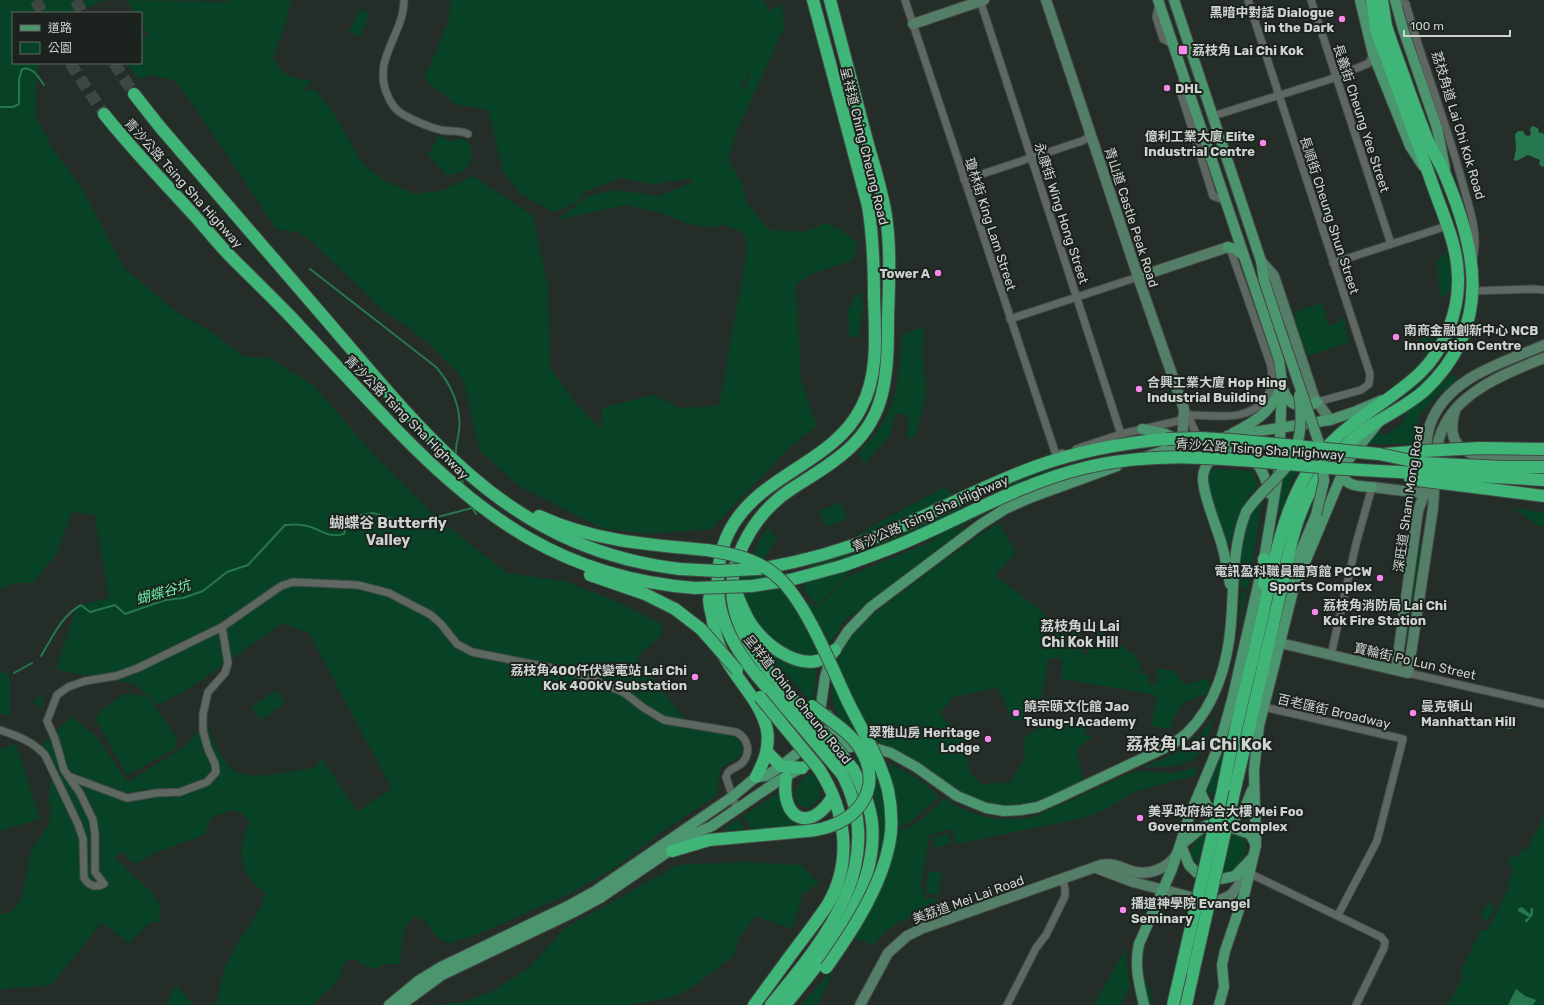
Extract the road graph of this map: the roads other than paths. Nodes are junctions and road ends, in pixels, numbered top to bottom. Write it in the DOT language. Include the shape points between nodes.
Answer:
graph roads {
  1 [pos="404,0"];
  2 [pos="813,0"];
  3 [pos="830,0"];
  4 [pos="905,0"];
  5 [pos="981,0"];
  6 [pos="1046,0"];
  7 [pos="1174,0"];
  8 [pos="1248,0"];
  9 [pos="1311,0"];
  10 [pos="1360,0"];
  11 [pos="1372,0"];
  12 [pos="1382,0"];
  13 [pos="1395,0"];
  14 [pos="1400,0"];
  15 [pos="1159,1"];
  16 [pos="913,24"];
  17 [pos="1373,54"];
  18 [pos="1336,76"];
  19 [pos="134,94"];
  20 [pos="1279,96"];
  21 [pos="104,114"];
  22 [pos="1213,116"];
  23 [pos="1090,129"];
  24 [pos="468,134"];
  25 [pos="1423,141"];
  26 [pos="1032,157"];
  27 [pos="1430,178"];
  28 [pos="1446,178"];
  29 [pos="964,180"];
  30 [pos="1447,226"];
  31 [pos="1391,244"];
  32 [pos="1228,247"];
  33 [pos="1243,255"];
  34 [pos="1261,261"];
  35 [pos="1473,262"];
  36 [pos="1333,263"];
  37 [pos="1138,277"];
  38 [pos="1544,290"];
  39 [pos="1473,291"];
  40 [pos="1076,297"];
  41 [pos="1010,320"];
  42 [pos="1544,345"];
  43 [pos="1544,358"];
  44 [pos="1295,376"];
  45 [pos="1282,382"];
  46 [pos="1387,398"];
  47 [pos="1317,402"];
  48 [pos="1456,408"];
  49 [pos="1185,413"];
  50 [pos="1330,420"];
  51 [pos="1379,421"];
  52 [pos="1280,427"];
  53 [pos="1142,429"];
  54 [pos="1121,434"];
  55 [pos="1226,437"];
  56 [pos="1199,440"];
  57 [pos="1182,444"];
  58 [pos="1544,449"];
  59 [pos="1380,454"];
  60 [pos="1544,460"];
  61 [pos="1544,467"];
  62 [pos="1337,471"];
  63 [pos="1430,472"];
  64 [pos="1544,480"];
  65 [pos="1372,487"];
  66 [pos="1424,494"];
  67 [pos="1434,495"];
  68 [pos="1544,496"];
  69 [pos="496,497"];
  70 [pos="1544,500"];
  71 [pos="1273,506"];
  72 [pos="495,518"];
  73 [pos="1264,559"];
  74 [pos="1292,572"];
  75 [pos="731,579"];
  76 [pos="717,585"];
  77 [pos="1287,589"];
  78 [pos="1232,601"];
  79 [pos="222,627"];
  80 [pos="1260,629"];
  81 [pos="1280,643"];
  82 [pos="835,650"];
  83 [pos="1332,655"];
  84 [pos="1396,670"];
  85 [pos="1408,673"];
  86 [pos="824,685"];
  87 [pos="1544,704"];
  88 [pos="1264,707"];
  89 [pos="805,714"];
  90 [pos="0,730"];
  91 [pos="860,746"];
  92 [pos="767,752"];
  93 [pos="781,766"];
  94 [pos="802,768"];
  95 [pos="847,771"];
  96 [pos="68,776"];
  97 [pos="756,777"];
  98 [pos="786,778"];
  99 [pos="1254,784"];
  100 [pos="1200,791"];
  101 [pos="1228,791"];
  102 [pos="833,796"];
  103 [pos="732,797"];
  104 [pos="737,810"];
  105 [pos="1211,811"];
  106 [pos="1235,816"];
  107 [pos="1208,825"];
  108 [pos="1233,828"];
  109 [pos="1256,845"];
  110 [pos="1180,848"];
  111 [pos="672,851"];
  112 [pos="1253,857"];
  113 [pos="1096,868"];
  114 [pos="1197,873"];
  115 [pos="1249,873"];
  116 [pos="1221,878"];
  117 [pos="1063,879"];
  118 [pos="1164,889"];
  119 [pos="1191,897"];
  120 [pos="1216,902"];
  121 [pos="1338,915"];
  122 [pos="389,1005"];
  123 [pos="401,1005"];
  124 [pos="754,1005"];
  125 [pos="771,1005"];
  126 [pos="785,1005"];
  127 [pos="794,1005"];
  128 [pos="860,1005"];
  129 [pos="1007,1005"];
  130 [pos="1144,1005"];
  131 [pos="1173,1005"];
  132 [pos="1186,1005"];
  133 [pos="1219,1005"];
  134 [pos="1356,1005"];
  1 -- 24 [label="street" via="401,18 383,63 382,77 388,97 396,109 406,116 441,130 462,131"];
  2 -- 76 [label="highway, 呈祥道 Ching Cheung Road" via="868,206 874,268 873,369 862,407 842,434 821,453 768,488 738,517 722,547"];
  3 -- 75 [label="highway, 呈祥道 Ching Cheung Road, bridge" via="886,218 889,272 886,376 876,412 865,431 855,444 834,462 791,489 762,515 741,548"];
  4 -- 16 [label="street, 瓊林街 King Lam Street"];
  5 -- 16 [label="street"];
  5 -- 26 [label="street, 永康街 Wing Hong Street"];
  6 -- 23 [label="street, 青山道 Castle Peak Road"];
  7 -- 22 [label="main road"];
  8 -- 20 [label="street, 長順街 Cheung Shun Street"];
  9 -- 18 [label="street, 長義街 Cheung Yee Street"];
  10 -- 17 [label="main road"];
  11 -- 25 [label="highway" via="1381,44"];
  12 -- 25 [label="highway" via="1391,41"];
  13 -- 28 [label="main road, 荔枝角道 Lai Chi Kok Road" via="1438,128"];
  14 -- 35 [label="street, 荔枝角道 Lai Chi Kok Road" via="1406,4 1452,143 1472,214 1476,248"];
  15 -- 33 [label="main road"];
  16 -- 29 [label="street, 瓊林街 King Lam Street"];
  17 -- 18 [label="street" via="1366,65"];
  17 -- 27 [label="main road" via="1410,146"];
  18 -- 20 [label="street"];
  18 -- 31 [label="street, 長義街 Cheung Yee Street"];
  19 -- 69 [label="highway, 青沙公路 Tsing Sha Highway" via="414,420 464,470"];
  20 -- 22 [label="street"];
  20 -- 36 [label="street, 長順街 Cheung Shun Street"];
  21 -- 72 [label="highway, 青沙公路 Tsing Sha Highway" via="132,149 230,255 400,433 441,474"];
  22 -- 34 [label="main road"];
  23 -- 26 [label="street" via="1082,141"];
  23 -- 37 [label="street, 青山道 Castle Peak Road"];
  25 -- 27 [label="highway"];
  25 -- 28 [label="highway"];
  26 -- 29 [label="street"];
  26 -- 40 [label="street, 永康街 Wing Hong Street"];
  27 -- 30 [label="highway"];
  28 -- 35 [label="highway, 荔枝角道 Lai Chi Kok Road"];
  29 -- 41 [label="street, 瓊林街 King Lam Street"];
  30 -- 31 [label="street"];
  30 -- 46 [label="highway" via="1458,275 1453,316 1447,333 1430,362 1420,373"];
  31 -- 36 [label="street"];
  32 -- 33 [label="main road"];
  32 -- 37 [label="street"];
  32 -- 49 [label="street" via="1270,363 1273,379 1271,388 1258,407 1246,414"];
  33 -- 45 [label="main road" via="1279,360"];
  34 -- 44 [label="main road, bridge" via="1264,280"];
  34 -- 47 [label="street" via="1274,276 1311,391"];
  35 -- 39 [label="highway, 荔枝角道 Lai Chi Kok Road"];
  36 -- 47 [label="street, 長順街 Cheung Shun Street" via="1370,379 1369,384 1361,390"];
  37 -- 40 [label="street"];
  37 -- 49 [label="street, 青山道 Castle Peak Road"];
  38 -- 39 [label="street"];
  39 -- 51 [label="highway, 荔枝角道 Lai Chi Kok Road" via="1470,314 1462,338 1442,371 1422,393"];
  40 -- 41 [label="street"];
  40 -- 54 [label="street, 永康街 Wing Hong Street"];
  41 -- 54 [label="street, 瓊林街 King Lam Street" via="1056,455"];
  42 -- 63 [label="street, 深旺道 Sham Mong Road" via="1475,375 1450,395 1430,424 1427,440"];
  43 -- 48 [label="street, 深旺道 Sham Mong Road" via="1506,373 1473,392"];
  44 -- 74 [label="main road, bridge" via="1322,452 1324,481 1316,515"];
  44 -- 78 [label="main road, bridge" via="1301,423 1298,442 1282,473 1255,499 1246,512 1237,542"];
  45 -- 47 [label="main road" via="1285,396 1292,404 1305,406"];
  45 -- 52 [label="main road"];
  45 -- 55 [label="main road" via="1274,403 1264,414"];
  46 -- 50 [label="main road"];
  46 -- 80 [label="highway" via="1332,440 1297,491 1281,541"];
  47 -- 50 [label="street"];
  48 -- 60 [label="street" via="1452,432 1454,440 1465,451 1481,456"];
  48 -- 63 [label="street, 深旺道 Sham Mong Road" via="1449,415 1440,433"];
  49 -- 53 [label="street" via="1178,421"];
  49 -- 56 [label="street, 青山道 Castle Peak Road"];
  49 -- 57 [label="street"];
  50 -- 52 [label="main road"];
  51 -- 62 [label="main road, 荔枝角道 Lai Chi Kok Road"];
  51 -- 77 [label="highway" via="1338,452 1318,480 1300,515 1291,543"];
  52 -- 55 [label="main road"];
  52 -- 71 [label="main road" via="1279,469"];
  53 -- 54 [label="street"];
  53 -- 57 [label="main road" via="1172,436"];
  55 -- 56 [label="main road"];
  56 -- 57 [label="main road"];
  57 -- 82 [label="main road" via="1065,484 1005,509 871,607 848,631"];
  58 -- 59 [label="highway, bridge" via="1458,449"];
  59 -- 61 [label="highway, 青沙公路 Tsing Sha Highway, bridge" via="1422,463"];
  59 -- 69 [label="highway, 青沙公路 Tsing Sha Highway, bridge" via="1212,439 1167,439 1116,445 1036,466 884,534 837,550 785,564 736,571 676,569 615,557 566,539"];
  62 -- 64 [label="highway, 青沙公路 Tsing Sha Highway, bridge"];
  62 -- 65 [label="main road" via="1346,482"];
  62 -- 68 [label="highway, bridge"];
  62 -- 72 [label="highway, 青沙公路 Tsing Sha Highway, bridge" via="1199,457 1156,457 1103,464 1059,474 911,539 842,566 790,580 733,588 666,585 614,574 553,552"];
  62 -- 77 [label="main road, 荔枝角道 Lai Chi Kok Road"];
  63 -- 66 [label="street, 深旺道 Sham Mong Road"];
  63 -- 67 [label="street, 深旺道 Sham Mong Road"];
  63 -- 70 [label="street" via="1474,479"];
  65 -- 66 [label="street"];
  65 -- 83 [label="street"];
  66 -- 67 [label="street"];
  66 -- 84 [label="street, 深旺道 Sham Mong Road" via="1418,511"];
  67 -- 85 [label="street, 深旺道 Sham Mong Road"];
  69 -- 127 [label="highway, bridge" via="551,522 598,537 742,557 769,570 793,594 879,765 888,789 891,811 889,843 875,883 857,920 826,968"];
  71 -- 73 [label="main road"];
  71 -- 78 [label="main road" via="1260,467 1251,458 1239,453 1226,452 1214,456 1207,464 1203,483 1224,553"];
  72 -- 102 [label="highway, bridge" via="530,544 562,562 656,599 692,620 760,697 823,775"];
  73 -- 80 [label="highway" via="1266,571"];
  73 -- 100 [label="main road" via="1225,730"];
  74 -- 77 [label="highway"];
  75 -- 82 [label="highway" via="749,621 762,637 776,648 795,659 805,661 816,661"];
  75 -- 89 [label="highway, 呈祥道 Ching Cheung Road" via="732,603 744,637"];
  76 -- 89 [label="highway, 呈祥道 Ching Cheung Road" via="721,615 733,644 756,675"];
  76 -- 92 [label="highway" via="710,592 708,601 715,633 722,654 758,708 767,731"];
  77 -- 81 [label="main road, 荔枝角道 Lai Chi Kok Road"];
  77 -- 101 [label="highway"];
  78 -- 91 [label="main road" via="1229,636 1220,676 1211,702 1196,724 1166,747 1038,807 1012,810 986,808 957,796 898,756"];
  79 -- 96 [label="street" via="138,668 116,676 85,681 68,687 57,695 47,721"];
  79 -- 96 [label="street" via="228,663 225,673 208,692 203,714 203,731 216,764 216,772 212,779 180,792 127,798"];
  79 -- 103 [label="street" via="281,586 293,582 358,585 389,593 431,615 457,644 468,651 577,673 623,692 664,720 692,723 742,735 748,744 747,755 743,762 727,773 726,777"];
  80 -- 101 [label="highway"];
  81 -- 83 [label="street, 寶輪街 Po Lun Street"];
  81 -- 88 [label="main road, 荔枝角道 Lai Chi Kok Road"];
  82 -- 86 [label="main road" via="828,664"];
  83 -- 84 [label="street, 寶輪街 Po Lun Street"];
  84 -- 85 [label="street, 寶輪街 Po Lun Street"];
  85 -- 87 [label="street, 寶輪街 Po Lun Street"];
  86 -- 91 [label="main road" via="832,729 838,737"];
  86 -- 93 [label="main road" via="821,711 815,731 804,747"];
  88 -- 99 [label="main road, 荔枝角道 Lai Chi Kok Road" via="1256,742"];
  88 -- 121 [label="street, 百老匯街 Broadway" via="1403,739 1377,841"];
  89 -- 95 [label="highway, 呈祥道 Ching Cheung Road, bridge"];
  89 -- 111 [label="highway, bridge" via="854,741 865,758 869,774 868,786 864,798 852,815 833,826 807,831 710,840"];
  90 -- 96 [label="street" via="24,738 45,755 83,839 84,878 90,884 99,886 104,884 95,872 93,820 80,793"];
  91 -- 94 [label="main road" via="831,751"];
  92 -- 93 [label="highway"];
  92 -- 97 [label="highway"];
  93 -- 94 [label="highway"];
  93 -- 97 [label="main road" via="766,776"];
  94 -- 98 [label="main road"];
  95 -- 125 [label="highway, 呈祥道 Ching Cheung Road" via="857,814 859,847 854,874 844,901 821,941"];
  95 -- 126 [label="highway, 呈祥道 Ching Cheung Road" via="864,794 872,823 872,846 867,869 853,906 838,935"];
  97 -- 103 [label="main road"];
  98 -- 102 [label="highway" via="786,804 799,816 806,818 818,815 828,806"];
  98 -- 104 [label="main road"];
  99 -- 106 [label="main road" via="1247,806 1242,813"];
  99 -- 109 [label="main road, 荔枝角道 Lai Chi Kok Road"];
  100 -- 105 [label="main road"];
  100 -- 110 [label="main road"];
  101 -- 131 [label="highway, bridge"];
  101 -- 132 [label="highway, bridge"];
  102 -- 124 [label="highway" via="839,809 843,836 844,854 838,880 822,914"];
  103 -- 104 [label="street"];
  103 -- 122 [label="main road" via="595,891 441,966"];
  104 -- 111 [label="main road" via="694,834"];
  107 -- 110 [label="main road"];
  108 -- 109 [label="main road" via="1250,834"];
  109 -- 112 [label="main road, 荔枝角道 Lai Chi Kok Road"];
  110 -- 113 [label="street, 美荔道 Mei Lai Road" via="1168,864 1148,873 1108,864"];
  110 -- 114 [label="main road" via="1189,865"];
  110 -- 118 [label="main road"];
  111 -- 123 [label="main road" via="587,905 442,975"];
  112 -- 115 [label="main road, 荔枝角道 Lai Chi Kok Road"];
  112 -- 116 [label="main road" via="1235,876"];
  113 -- 117 [label="street, 美荔道 Mei Lai Road"];
  113 -- 118 [label="street" via="1133,882"];
  115 -- 120 [label="street" via="1231,895"];
  115 -- 121 [label="street"];
  115 -- 133 [label="main road, 荔枝角道 Lai Chi Kok Road" via="1225,951 1222,966 1223,993"];
  117 -- 128 [label="street, 美荔道 Mei Lai Road" via="906,936 888,952"];
  117 -- 129 [label="street" via="1065,896"];
  118 -- 119 [label="street"];
  118 -- 130 [label="main road" via="1142,934 1136,955 1136,970"];
  121 -- 134 [label="street" via="1381,937 1385,942"];
}
